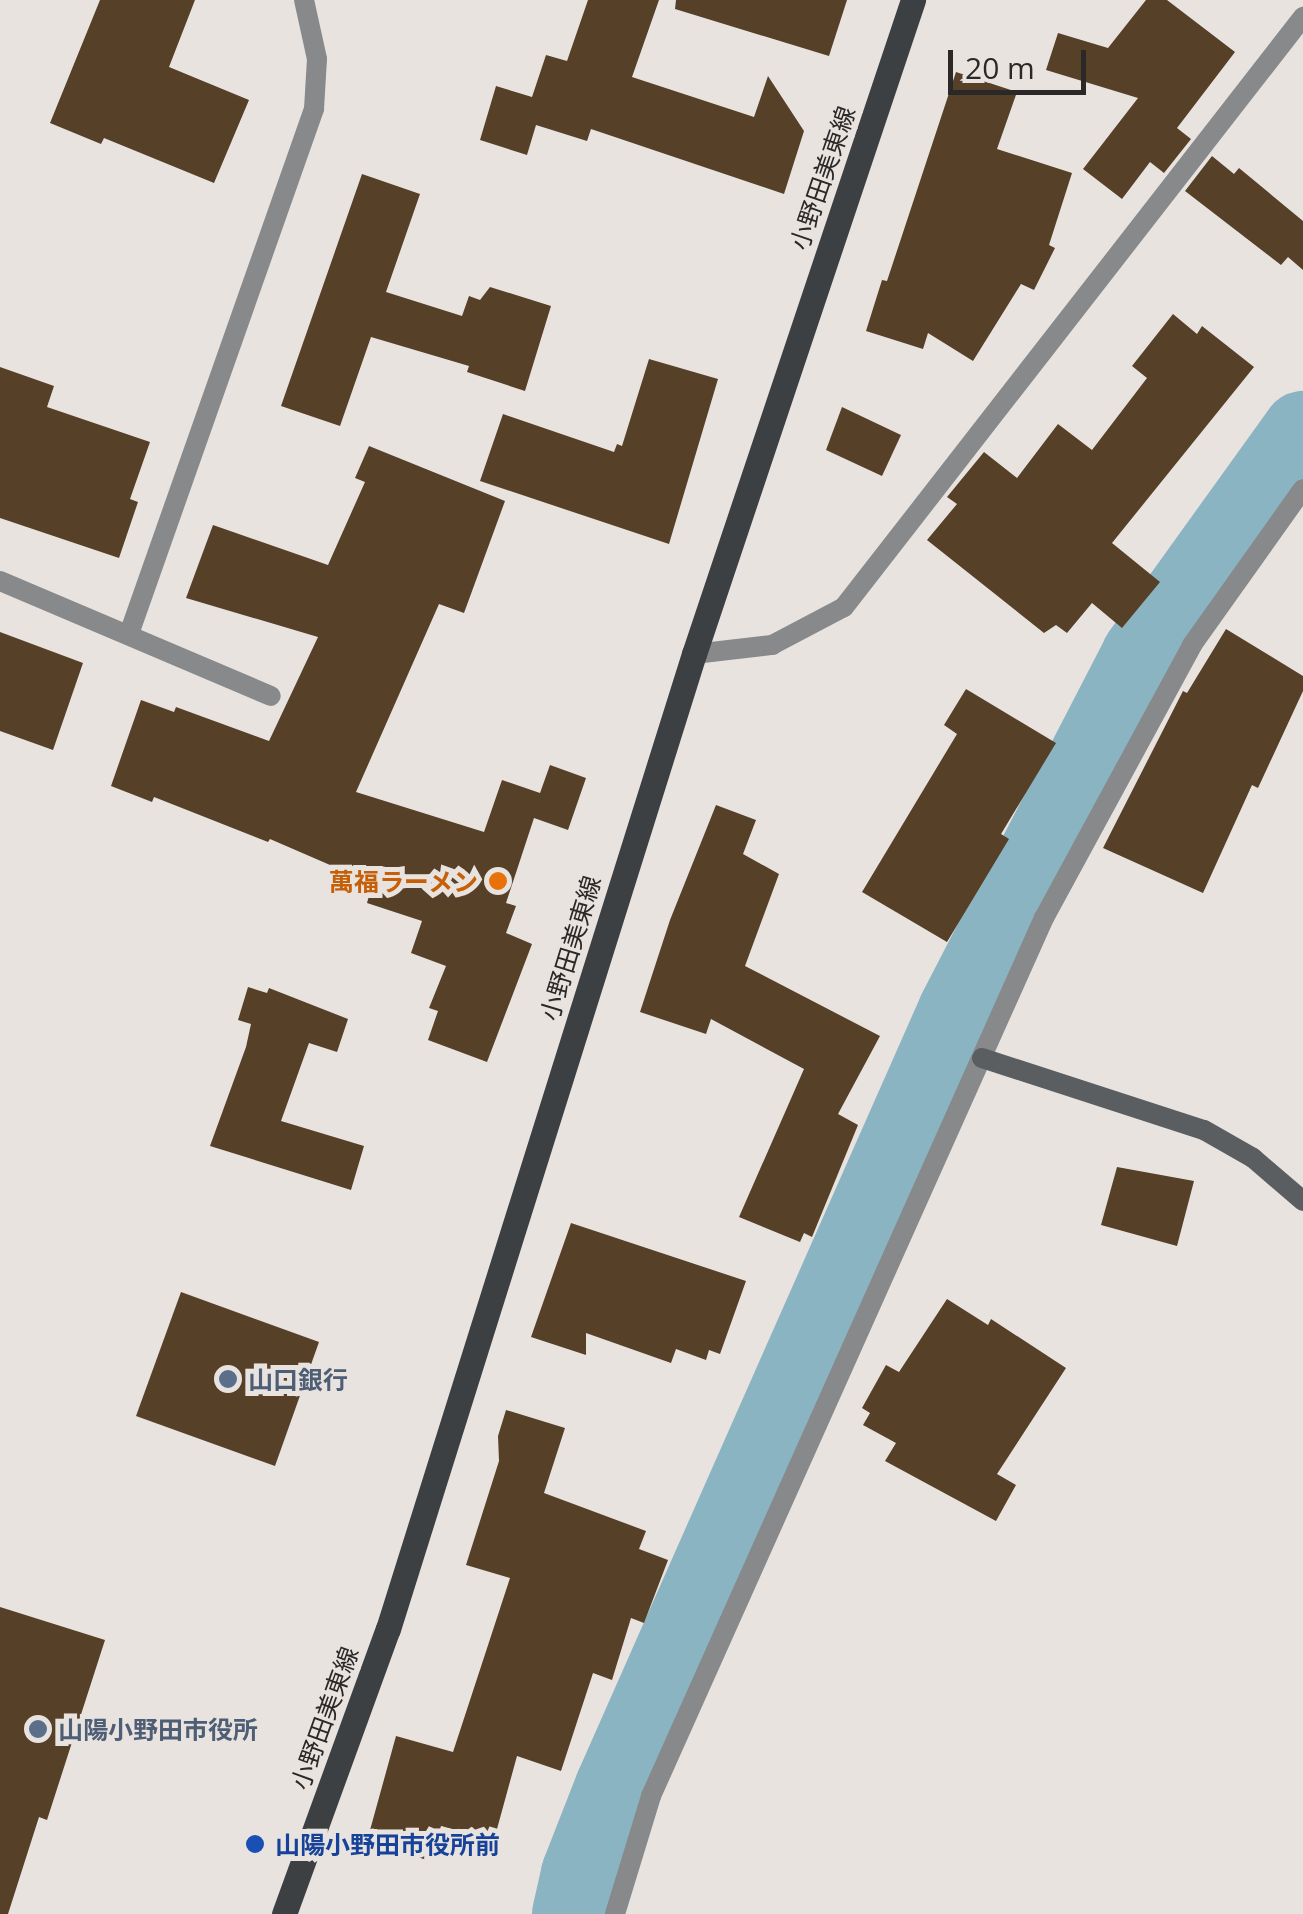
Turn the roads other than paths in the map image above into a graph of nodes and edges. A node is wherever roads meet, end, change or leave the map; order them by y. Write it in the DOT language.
graph roads {
  1 [pos="304,0"];
  2 [pos="913,0"];
  3 [pos="1303,18"];
  4 [pos="1303,489"];
  5 [pos="0,580"];
  6 [pos="129,634"];
  7 [pos="694,654"];
  8 [pos="271,696"];
  9 [pos="982,1058"];
  10 [pos="1303,1201"];
  11 [pos="284,1914"];
  12 [pos="614,1914"];
  1 -- 6 [label="street"];
  2 -- 7 [label="main road, 小野田美東線"];
  3 -- 7 [label="street"];
  4 -- 9 [label="street"];
  5 -- 6 [label="street"];
  6 -- 8 [label="street"];
  7 -- 11 [label="main road, 小野田美東線"];
  9 -- 10 [label="street"];
  9 -- 12 [label="street"];
}
